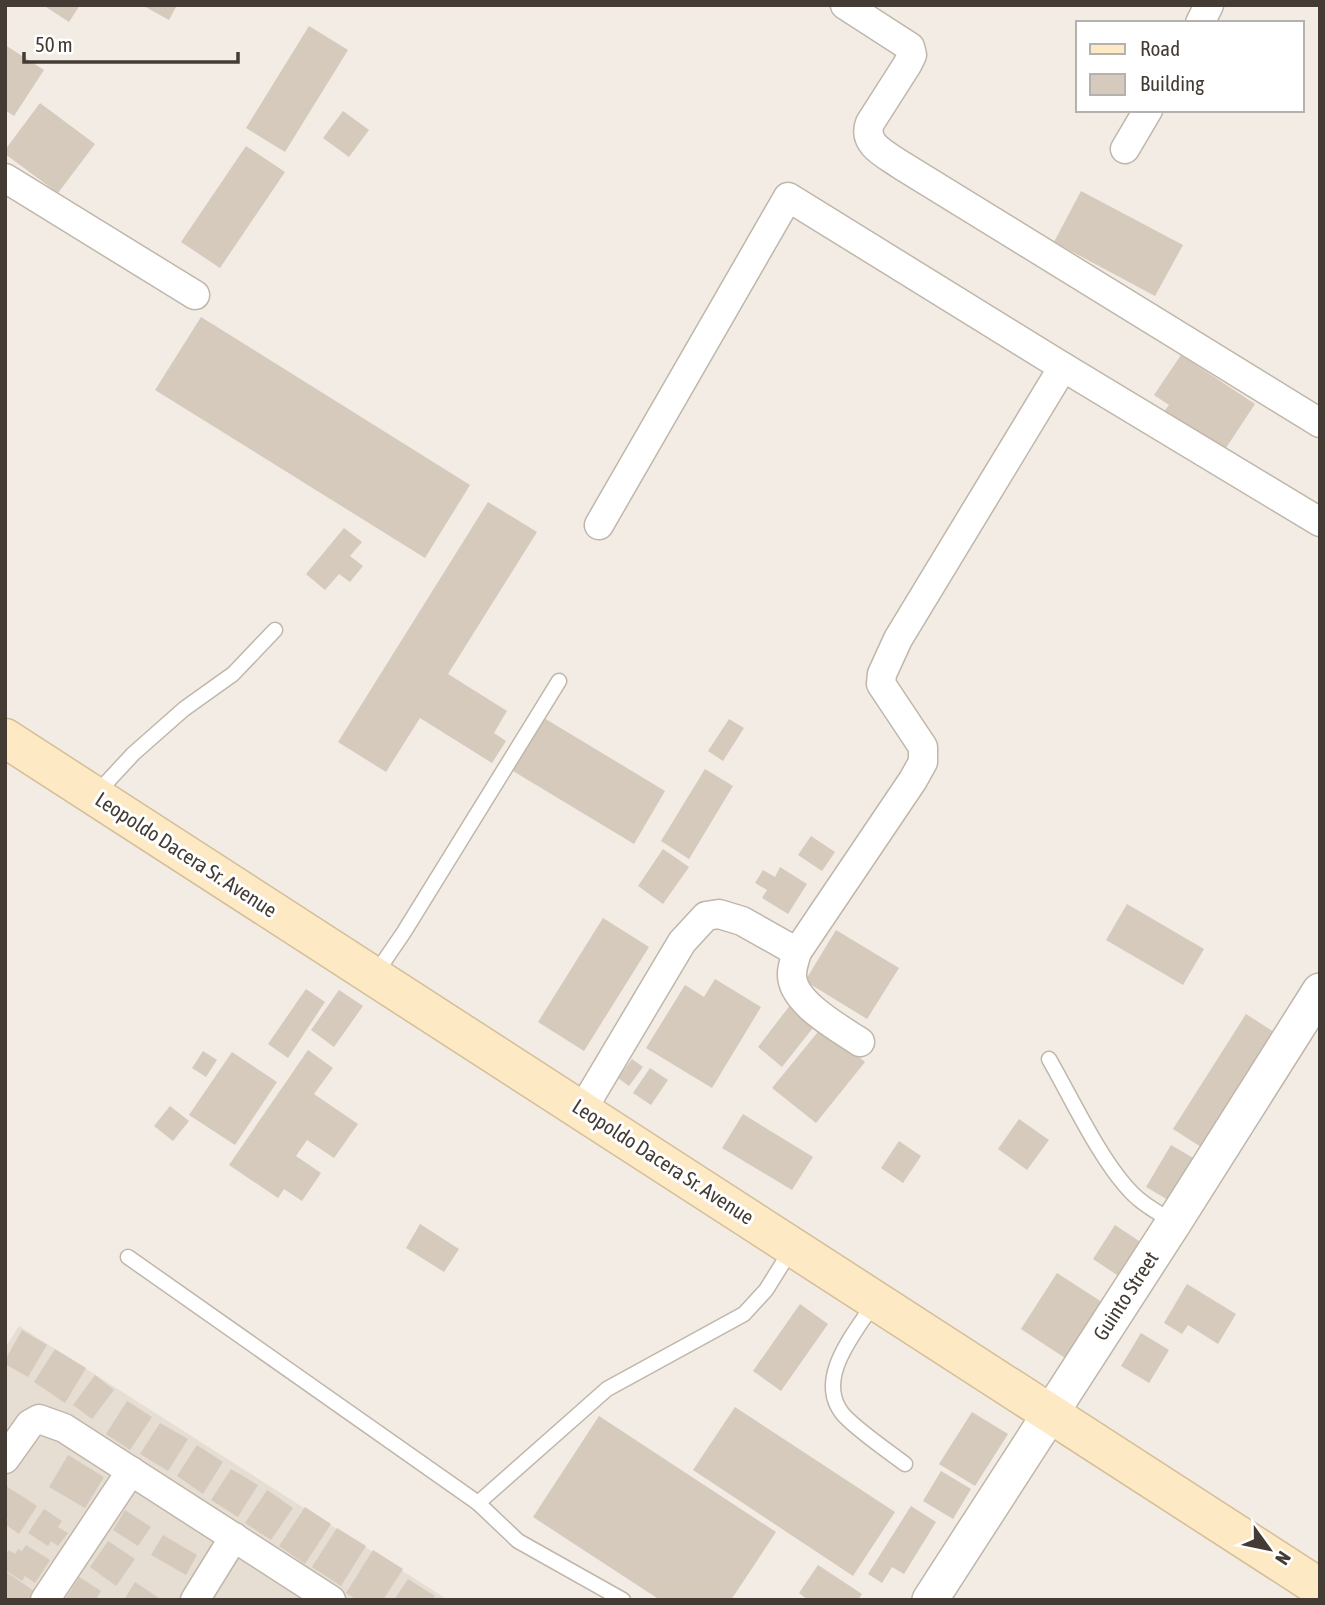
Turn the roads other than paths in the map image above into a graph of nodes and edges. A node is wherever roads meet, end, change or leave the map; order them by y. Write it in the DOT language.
graph roads {
  1 [pos="845,5"];
  2 [pos="1209,5"];
  3 [pos="1201,21"];
  4 [pos="1147,112"];
  5 [pos="1125,149"];
  6 [pos="5,178"];
  7 [pos="194,295"];
  8 [pos="1063,368"];
  9 [pos="1320,423"];
  10 [pos="1320,522"];
  11 [pos="599,525"];
  12 [pos="275,630"];
  13 [pos="558,681"];
  14 [pos="5,738"];
  15 [pos="94,796"];
  16 [pos="797,952"];
  17 [pos="374,976"];
  18 [pos="1320,991"];
  19 [pos="859,1042"];
  20 [pos="1049,1059"];
  21 [pos="582,1110"];
  22 [pos="1174,1222"];
  23 [pos="793,1246"];
  24 [pos="128,1257"];
  25 [pos="876,1300"];
  26 [pos="1051,1412"];
  27 [pos="5,1460"];
  28 [pos="905,1465"];
  29 [pos="131,1471"];
  30 [pos="478,1503"];
  31 [pos="234,1537"];
  32 [pos="1320,1588"];
  33 [pos="45,1600"];
  34 [pos="195,1600"];
  35 [pos="331,1600"];
  36 [pos="623,1600"];
  37 [pos="930,1600"];
  1 -- 9 [label="street"];
  2 -- 3 [label="street"];
  4 -- 5 [label="street"];
  6 -- 7 [label="street"];
  8 -- 10 [label="street"];
  8 -- 11 [label="street"];
  8 -- 16 [label="street"];
  12 -- 15 [label="lane"];
  13 -- 17 [label="lane"];
  14 -- 15 [label="main road, Leopoldo Dacera Sr. Avenue"];
  15 -- 17 [label="main road, Leopoldo Dacera Sr. Avenue"];
  16 -- 19 [label="street"];
  16 -- 21 [label="street"];
  17 -- 21 [label="main road, Leopoldo Dacera Sr. Avenue"];
  18 -- 22 [label="street, Guinto Street"];
  20 -- 22 [label="lane"];
  21 -- 23 [label="main road, Leopoldo Dacera Sr. Avenue"];
  22 -- 26 [label="street, Guinto Street"];
  23 -- 25 [label="main road, Leopoldo Dacera Sr. Avenue"];
  23 -- 30 [label="lane"];
  24 -- 30 [label="lane"];
  25 -- 26 [label="main road, Leopoldo Dacera Sr. Avenue"];
  25 -- 28 [label="lane"];
  26 -- 32 [label="main road, Leopoldo Dacera Sr. Avenue"];
  26 -- 37 [label="street, Guinto Street"];
  27 -- 29 [label="street"];
  29 -- 31 [label="street"];
  29 -- 33 [label="street"];
  30 -- 36 [label="lane"];
  31 -- 34 [label="street"];
  31 -- 35 [label="street"];
}
